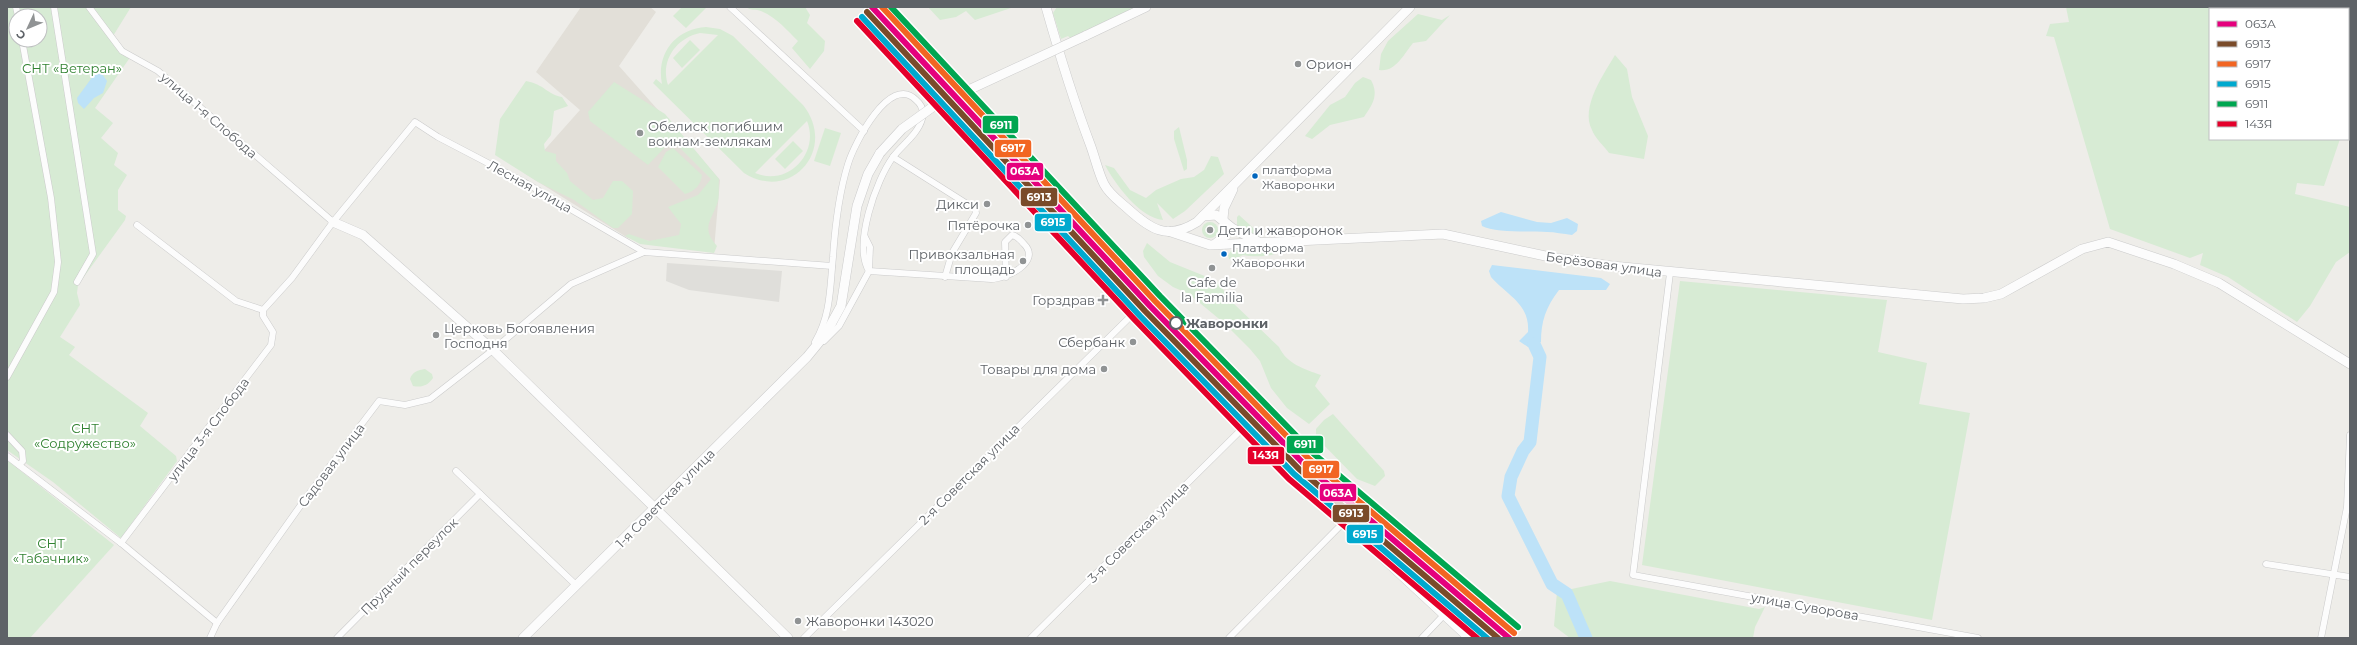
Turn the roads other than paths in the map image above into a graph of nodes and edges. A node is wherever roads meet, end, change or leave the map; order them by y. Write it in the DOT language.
graph roads {
  1 [pos="54,7"];
  2 [pos="89,7"];
  3 [pos="730,7"];
  4 [pos="1047,7"];
  5 [pos="1146,7"];
  6 [pos="1410,7"];
  7 [pos="23,48"];
  8 [pos="864,131"];
  9 [pos="894,157"];
  10 [pos="1240,178"];
  11 [pos="1199,220"];
  12 [pos="1224,221"];
  13 [pos="333,222"];
  14 [pos="138,225"];
  15 [pos="1168,231"];
  16 [pos="1201,241"];
  17 [pos="1261,242"];
  18 [pos="1215,244"];
  19 [pos="644,252"];
  20 [pos="832,266"];
  21 [pos="869,271"];
  22 [pos="1670,273"];
  23 [pos="945,277"];
  24 [pos="1006,277"];
  25 [pos="77,282"];
  26 [pos="263,310"];
  27 [pos="493,350"];
  28 [pos="807,357"];
  29 [pos="2350,364"];
  30 [pos="7,377"];
  31 [pos="1245,426"];
  32 [pos="7,435"];
  33 [pos="2350,435"];
  34 [pos="7,456"];
  35 [pos="19,465"];
  36 [pos="456,471"];
  37 [pos="480,494"];
  38 [pos="655,508"];
  39 [pos="1343,523"];
  40 [pos="121,543"];
  41 [pos="2266,564"];
  42 [pos="1633,575"];
  43 [pos="2335,575"];
  44 [pos="2350,577"];
  45 [pos="576,585"];
  46 [pos="1442,616"];
  47 [pos="217,623"];
  48 [pos="213,637"];
  49 [pos="337,638"];
  50 [pos="523,638"];
  51 [pos="788,638"];
  52 [pos="804,638"];
  53 [pos="1031,638"];
  54 [pos="1229,638"];
  55 [pos="1422,638"];
  56 [pos="1467,638"];
  57 [pos="1978,638"];
  58 [pos="2321,638"];
  1 -- 25 [label="street"];
  2 -- 13 [label="street, улица 1-я Слобода"];
  3 -- 8 [label="street"];
  4 -- 15 [label="street"];
  5 -- 28 [label="street, 1-я Советская улица, bridge"];
  6 -- 10 [label="street"];
  7 -- 30 [label="street"];
  8 -- 9 [label="street"];
  8 -- 20 [label="street"];
  9 -- 21 [label="street"];
  9 -- 23 [label="street"];
  10 -- 11 [label="street"];
  10 -- 12 [label="street"];
  11 -- 12 [label="street"];
  11 -- 15 [label="street"];
  11 -- 16 [label="street"];
  12 -- 17 [label="street"];
  12 -- 18 [label="street"];
  13 -- 19 [label="street, Лесная улица"];
  13 -- 26 [label="street"];
  13 -- 27 [label="street"];
  14 -- 26 [label="street"];
  15 -- 16 [label="street"];
  16 -- 18 [label="street"];
  17 -- 18 [label="street, Берёзовая улица"];
  17 -- 22 [label="street, Берёзовая улица"];
  19 -- 20 [label="street, Лесная улица"];
  19 -- 27 [label="street, Лесная улица"];
  20 -- 28 [label="street"];
  21 -- 23 [label="street"];
  21 -- 28 [label="street"];
  22 -- 29 [label="street"];
  22 -- 42 [label="street, Берёзовая улица"];
  23 -- 24 [label="street"];
  24 -- 24 [label="street"];
  26 -- 40 [label="street, улица 3-я Слобода"];
  27 -- 38 [label="street"];
  27 -- 47 [label="street, Садовая улица"];
  28 -- 38 [label="street, 1-я Советская улица"];
  31 -- 39 [label="street"];
  31 -- 52 [label="street, 2-я Советская улица"];
  31 -- 53 [label="street, 3-я Советская улица"];
  32 -- 35 [label="street"];
  33 -- 43 [label="street"];
  34 -- 35 [label="street"];
  35 -- 40 [label="street"];
  36 -- 37 [label="street"];
  37 -- 45 [label="street"];
  37 -- 49 [label="street, Прудный переулок"];
  38 -- 45 [label="street, 1-я Советская улица"];
  38 -- 51 [label="street"];
  39 -- 46 [label="street"];
  39 -- 54 [label="street"];
  40 -- 47 [label="street"];
  41 -- 43 [label="street"];
  42 -- 57 [label="street, улица Суворова"];
  43 -- 44 [label="street"];
  43 -- 58 [label="street"];
  45 -- 50 [label="street, 1-я Советская улица"];
  46 -- 55 [label="street"];
  46 -- 56 [label="street"];
  47 -- 48 [label="street, Садовая улица"];
}
